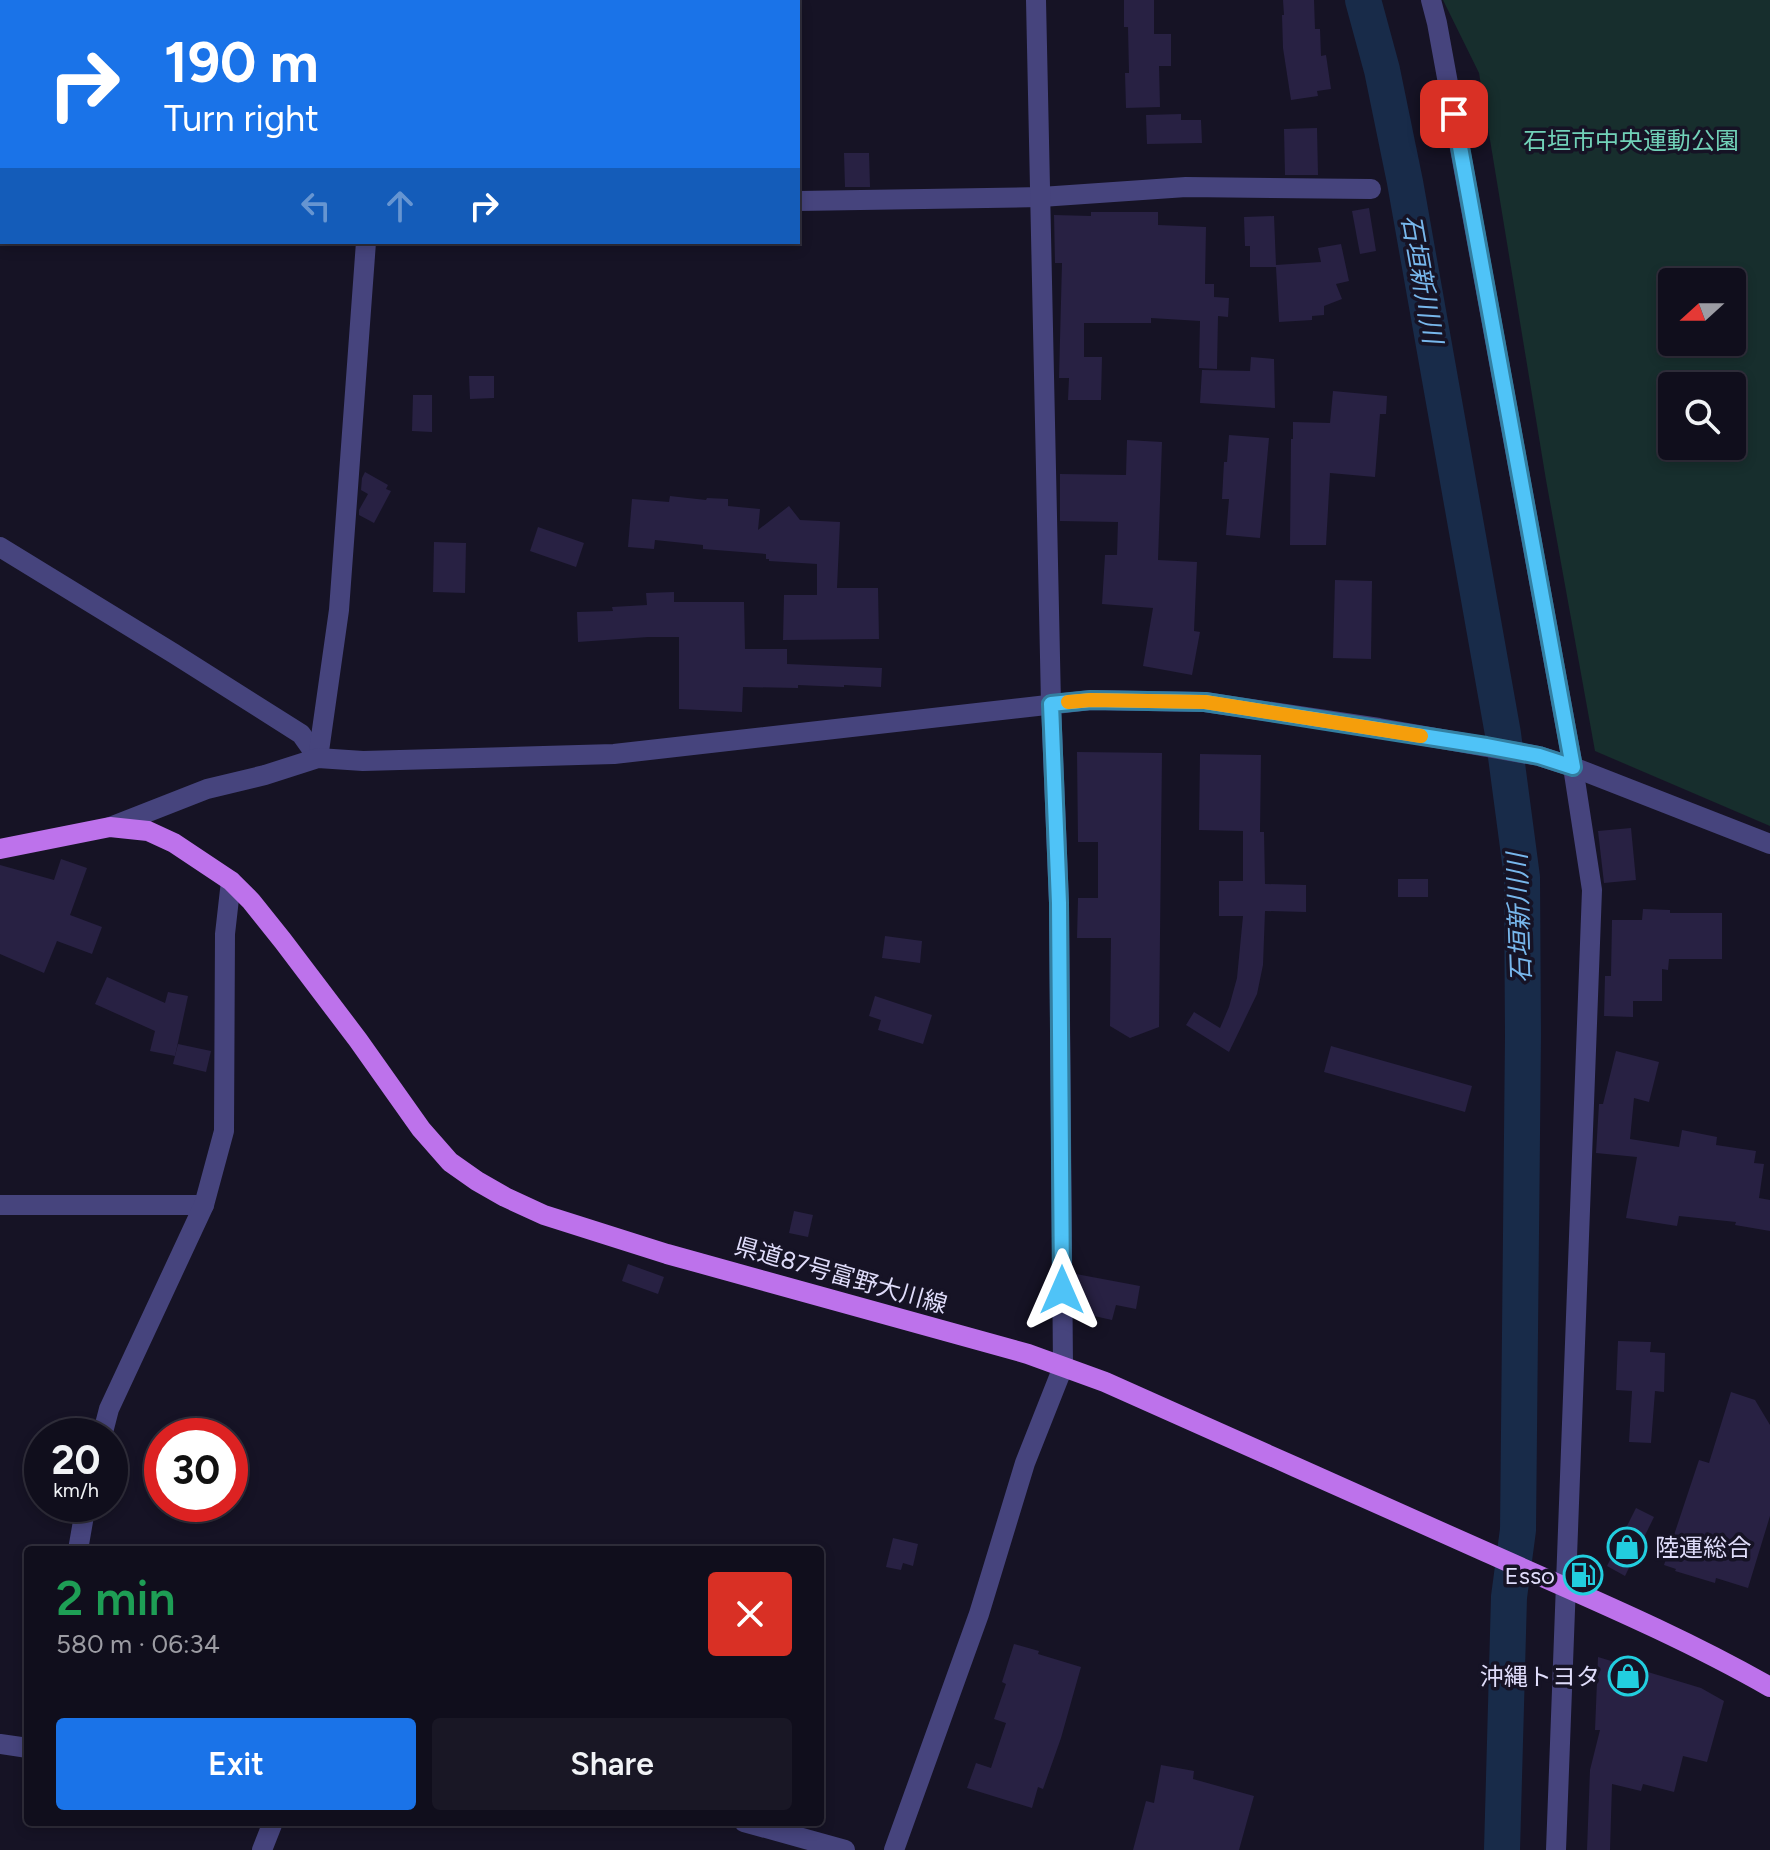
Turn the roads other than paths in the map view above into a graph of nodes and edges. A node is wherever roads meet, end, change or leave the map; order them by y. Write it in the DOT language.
graph roads {
  1 [pos="1036,0"];
  2 [pos="1431,0"];
  3 [pos="1371,189"];
  4 [pos="1041,197"];
  5 [pos="800,201"];
  6 [pos="366,244"];
  7 [pos="0,547"];
  8 [pos="1051,704"];
  9 [pos="318,758"];
  10 [pos="1573,767"];
  11 [pos="110,827"];
  12 [pos="1770,844"];
  13 [pos="0,849"];
  14 [pos="231,881"];
  15 [pos="0,1205"];
  16 [pos="204,1205"];
  17 [pos="1063,1367"];
  18 [pos="107,1418"];
  19 [pos="83,1522"];
  20 [pos="79,1546"];
  21 [pos="1567,1587"];
  22 [pos="1770,1687"];
  23 [pos="0,1744"];
  24 [pos="24,1747"];
  25 [pos="271,1826"];
  26 [pos="758,1826"];
  27 [pos="262,1850"];
  28 [pos="845,1850"];
  29 [pos="894,1850"];
  30 [pos="1556,1850"];
  1 -- 4 [label="street"];
  2 -- 10 [label="street"];
  3 -- 4 [label="street"];
  4 -- 5 [label="street"];
  4 -- 8 [label="street"];
  6 -- 9 [label="street"];
  7 -- 9 [label="street"];
  8 -- 9 [label="street"];
  8 -- 10 [label="street"];
  8 -- 17 [label="street"];
  9 -- 11 [label="street"];
  10 -- 12 [label="street"];
  10 -- 21 [label="street"];
  11 -- 13 [label="main road, 県道87号富野大川線"];
  11 -- 14 [label="main road, 県道87号富野大川線"];
  14 -- 16 [label="street"];
  14 -- 17 [label="main road, 県道87号富野大川線"];
  15 -- 16 [label="street"];
  16 -- 18 [label="street"];
  17 -- 21 [label="main road, 県道87号富野大川線"];
  17 -- 29 [label="street"];
  19 -- 20 [label="street"];
  21 -- 22 [label="main road, 県道87号富野大川線"];
  21 -- 30 [label="street"];
  23 -- 24 [label="street"];
  25 -- 27 [label="street"];
  26 -- 28 [label="street"];
}
